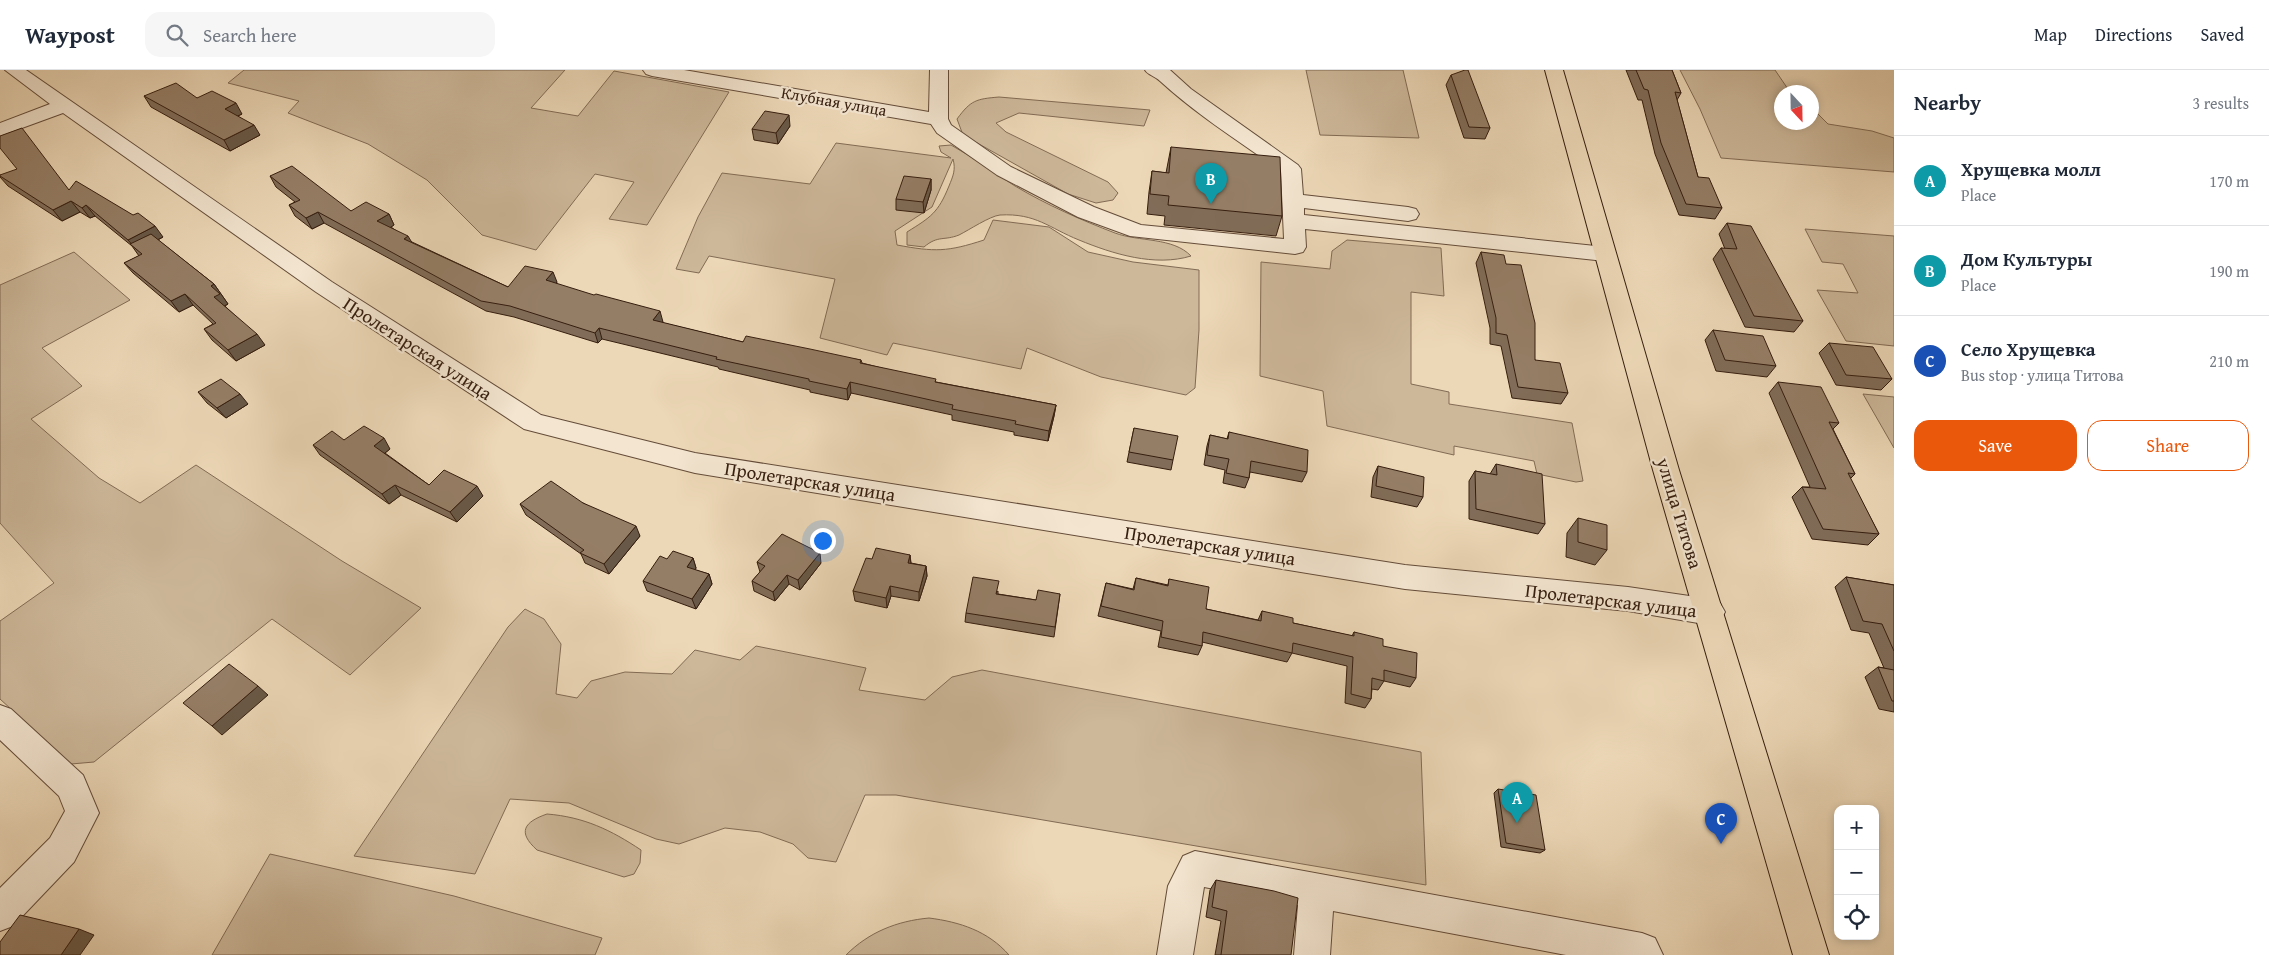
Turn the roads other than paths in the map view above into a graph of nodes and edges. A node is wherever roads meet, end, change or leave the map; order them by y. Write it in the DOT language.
graph roads {
  1 [pos="14,70"];
  2 [pos="652,70"];
  3 [pos="939,70"];
  4 [pos="1154,70"];
  5 [pos="1554,70"];
  6 [pos="64,106"];
  7 [pos="938,119"];
  8 [pos="0,130"];
  9 [pos="1293,210"];
  10 [pos="1603,245"];
  11 [pos="1710,612"];
  12 [pos="0,719"];
  13 [pos="1317,891"];
  14 [pos="0,914"];
  15 [pos="1175,955"];
  16 [pos="1312,955"];
  17 [pos="1645,955"];
  18 [pos="1811,955"];
  1 -- 6 [label="street, Пролетарская улица"];
  2 -- 7 [label="street, Клубная улица"];
  3 -- 7 [label="street"];
  4 -- 9 [label="street"];
  5 -- 10 [label="main road, улица Титова"];
  6 -- 8 [label="street"];
  6 -- 11 [label="street, Пролетарская улица"];
  7 -- 9 [label="street"];
  9 -- 10 [label="street"];
  10 -- 11 [label="main road, улица Титова"];
  11 -- 18 [label="main road, улица Титова"];
  12 -- 14 [label="street"];
  13 -- 15 [label="street"];
  13 -- 16 [label="street"];
  13 -- 17 [label="street"];
}
